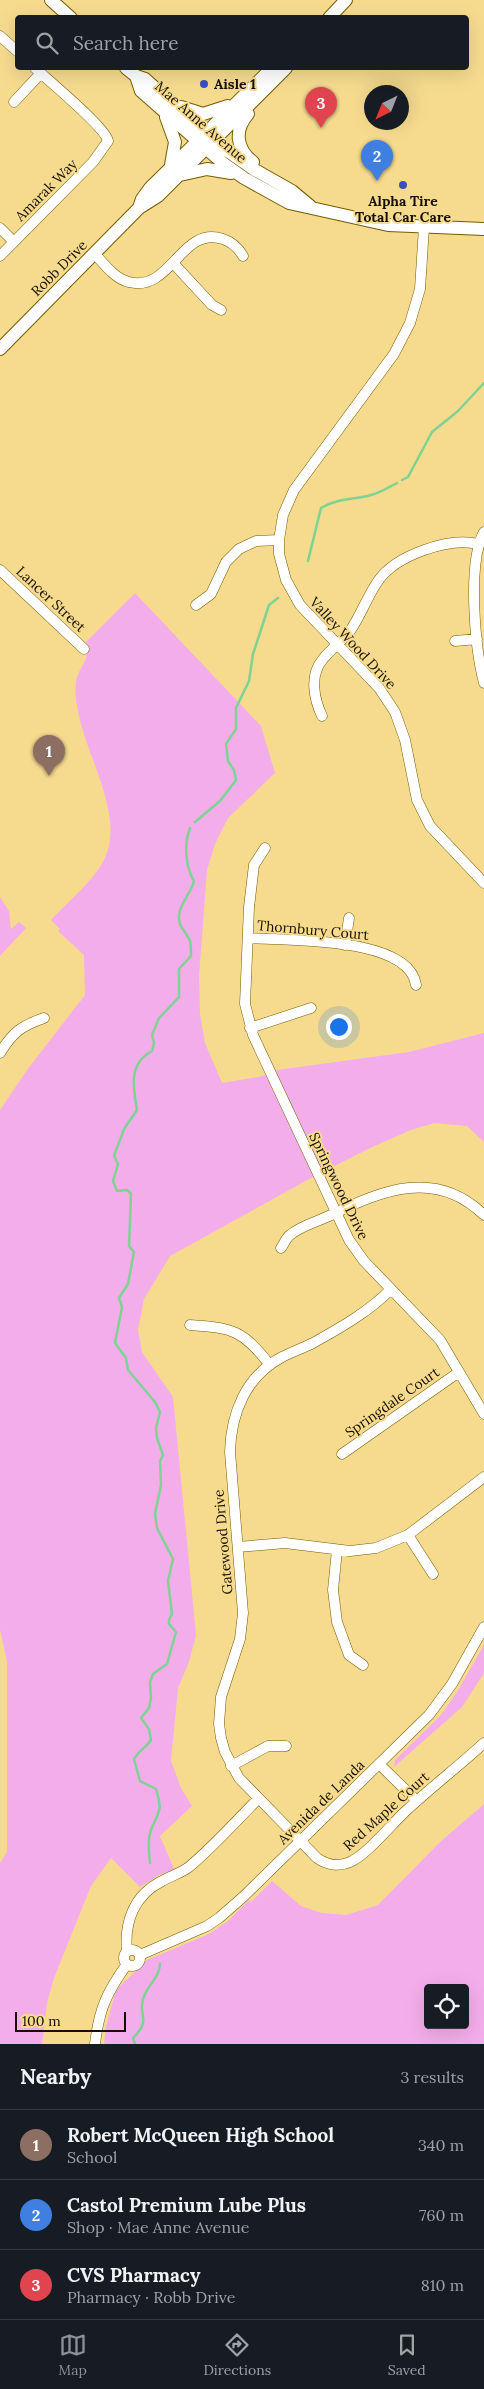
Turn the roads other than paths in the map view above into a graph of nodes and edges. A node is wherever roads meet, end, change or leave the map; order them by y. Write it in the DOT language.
graph roads {
  1 [pos="51,0"];
  2 [pos="346,0"];
  3 [pos="67,15"];
  4 [pos="332,15"];
  5 [pos="0,36"];
  6 [pos="15,49"];
  7 [pos="38,70"];
  8 [pos="270,70"];
  9 [pos="284,70"];
  10 [pos="131,72"];
  11 [pos="261,95"];
  12 [pos="14,102"];
  13 [pos="235,102"];
  14 [pos="168,107"];
  15 [pos="205,141"];
  16 [pos="175,171"];
  17 [pos="241,176"];
  18 [pos="286,187"];
  19 [pos="310,206"];
  20 [pos="424,227"];
  21 [pos="0,228"];
  22 [pos="484,229"];
  23 [pos="14,242"];
  24 [pos="94,253"];
  25 [pos="0,256"];
  26 [pos="243,256"];
  27 [pos="173,263"];
  28 [pos="221,310"];
  29 [pos="0,348"];
  30 [pos="484,532"];
  31 [pos="279,540"];
  32 [pos="478,544"];
  33 [pos="0,570"];
  34 [pos="196,605"];
  35 [pos="477,639"];
  36 [pos="455,641"];
  37 [pos="337,645"];
  38 [pos="84,649"];
  39 [pos="484,683"];
  40 [pos="322,716"];
  41 [pos="266,848"];
  42 [pos="484,883"];
  43 [pos="349,918"];
  44 [pos="248,938"];
  45 [pos="345,945"];
  46 [pos="416,985"];
  47 [pos="245,995"];
  48 [pos="311,1008"];
  49 [pos="44,1018"];
  50 [pos="250,1028"];
  51 [pos="0,1053"];
  52 [pos="336,1213"];
  53 [pos="484,1215"];
  54 [pos="281,1248"];
  55 [pos="391,1289"];
  56 [pos="190,1325"];
  57 [pos="270,1365"];
  58 [pos="458,1372"];
  59 [pos="484,1414"];
  60 [pos="342,1454"];
  61 [pos="484,1476"];
  62 [pos="408,1535"];
  63 [pos="238,1547"];
  64 [pos="337,1550"];
  65 [pos="433,1574"];
  66 [pos="484,1627"];
  67 [pos="363,1665"];
  68 [pos="484,1742"];
  69 [pos="286,1746"];
  70 [pos="379,1764"];
  71 [pos="232,1766"];
  72 [pos="258,1799"];
  73 [pos="417,1800"];
  74 [pos="300,1841"];
  75 [pos="126,1952"];
  76 [pos="140,1955"];
  77 [pos="127,1964"];
  78 [pos="95,2044"];
  1 -- 3 [label="main road"];
  2 -- 4 [label="main road"];
  5 -- 6 [label="street"];
  7 -- 12 [label="street"];
  7 -- 23 [label="street, Amarak Way"];
  8 -- 13 [label="main road, Robb Drive"];
  9 -- 11 [label="main road, Robb Drive"];
  10 -- 14 [label="main road, Mae Anne Avenue"];
  11 -- 15 [label="main road, Robb Drive"];
  11 -- 18 [label="main road"];
  13 -- 14 [label="main road"];
  13 -- 15 [label="main road, Robb Drive"];
  14 -- 15 [label="main road, Mae Anne Avenue"];
  14 -- 16 [label="main road"];
  15 -- 16 [label="main road, Robb Drive"];
  15 -- 17 [label="main road, Mae Anne Avenue"];
  15 -- 18 [label="main road, Mae Anne Avenue"];
  16 -- 17 [label="main road"];
  16 -- 24 [label="main road, Robb Drive"];
  17 -- 19 [label="main road, Mae Anne Avenue"];
  18 -- 19 [label="main road, Mae Anne Avenue"];
  19 -- 20 [label="main road, Mae Anne Avenue"];
  20 -- 22 [label="main road, Mae Anne Avenue"];
  20 -- 31 [label="street, Valley Wood Drive"];
  21 -- 23 [label="street"];
  23 -- 25 [label="street, Amarak Way"];
  24 -- 27 [label="street"];
  24 -- 29 [label="main road, Robb Drive"];
  26 -- 27 [label="street"];
  27 -- 28 [label="street"];
  30 -- 32 [label="street"];
  31 -- 34 [label="street"];
  31 -- 37 [label="street, Valley Wood Drive"];
  32 -- 35 [label="street"];
  32 -- 37 [label="street"];
  33 -- 38 [label="street, Lancer Street"];
  35 -- 36 [label="street"];
  35 -- 39 [label="street"];
  37 -- 40 [label="street"];
  37 -- 42 [label="street, Valley Wood Drive"];
  41 -- 44 [label="street"];
  43 -- 45 [label="street"];
  44 -- 45 [label="street, Thornbury Court"];
  44 -- 47 [label="street, Thornbury Court"];
  45 -- 46 [label="street, Thornbury Court"];
  47 -- 50 [label="street, Springwood Drive"];
  48 -- 50 [label="street"];
  49 -- 51 [label="street"];
  50 -- 52 [label="street, Springwood Drive"];
  52 -- 53 [label="street"];
  52 -- 54 [label="street"];
  52 -- 55 [label="street, Springwood Drive"];
  55 -- 57 [label="street, Gatewood Drive"];
  55 -- 58 [label="street, Springwood Drive"];
  56 -- 57 [label="street"];
  57 -- 63 [label="street, Gatewood Drive"];
  58 -- 59 [label="street, Springwood Drive"];
  58 -- 60 [label="street, Springdale Court"];
  61 -- 62 [label="street"];
  62 -- 64 [label="street"];
  62 -- 65 [label="street"];
  63 -- 64 [label="street"];
  63 -- 71 [label="street, Gatewood Drive"];
  64 -- 67 [label="street"];
  66 -- 70 [label="street, Avenida de Landa"];
  68 -- 73 [label="street, Red Maple Court"];
  69 -- 71 [label="street"];
  70 -- 73 [label="street"];
  70 -- 74 [label="street, Avenida de Landa"];
  71 -- 72 [label="street, Gatewood Drive"];
  72 -- 74 [label="street, Gatewood Drive"];
  72 -- 75 [label="street"];
  73 -- 74 [label="street, Red Maple Court"];
  74 -- 76 [label="street, Avenida de Landa"];
  75 -- 76 [label="street"];
  75 -- 77 [label="street"];
  76 -- 77 [label="street, Avenida de Landa"];
  77 -- 78 [label="street, Avenida de Landa"];
}
